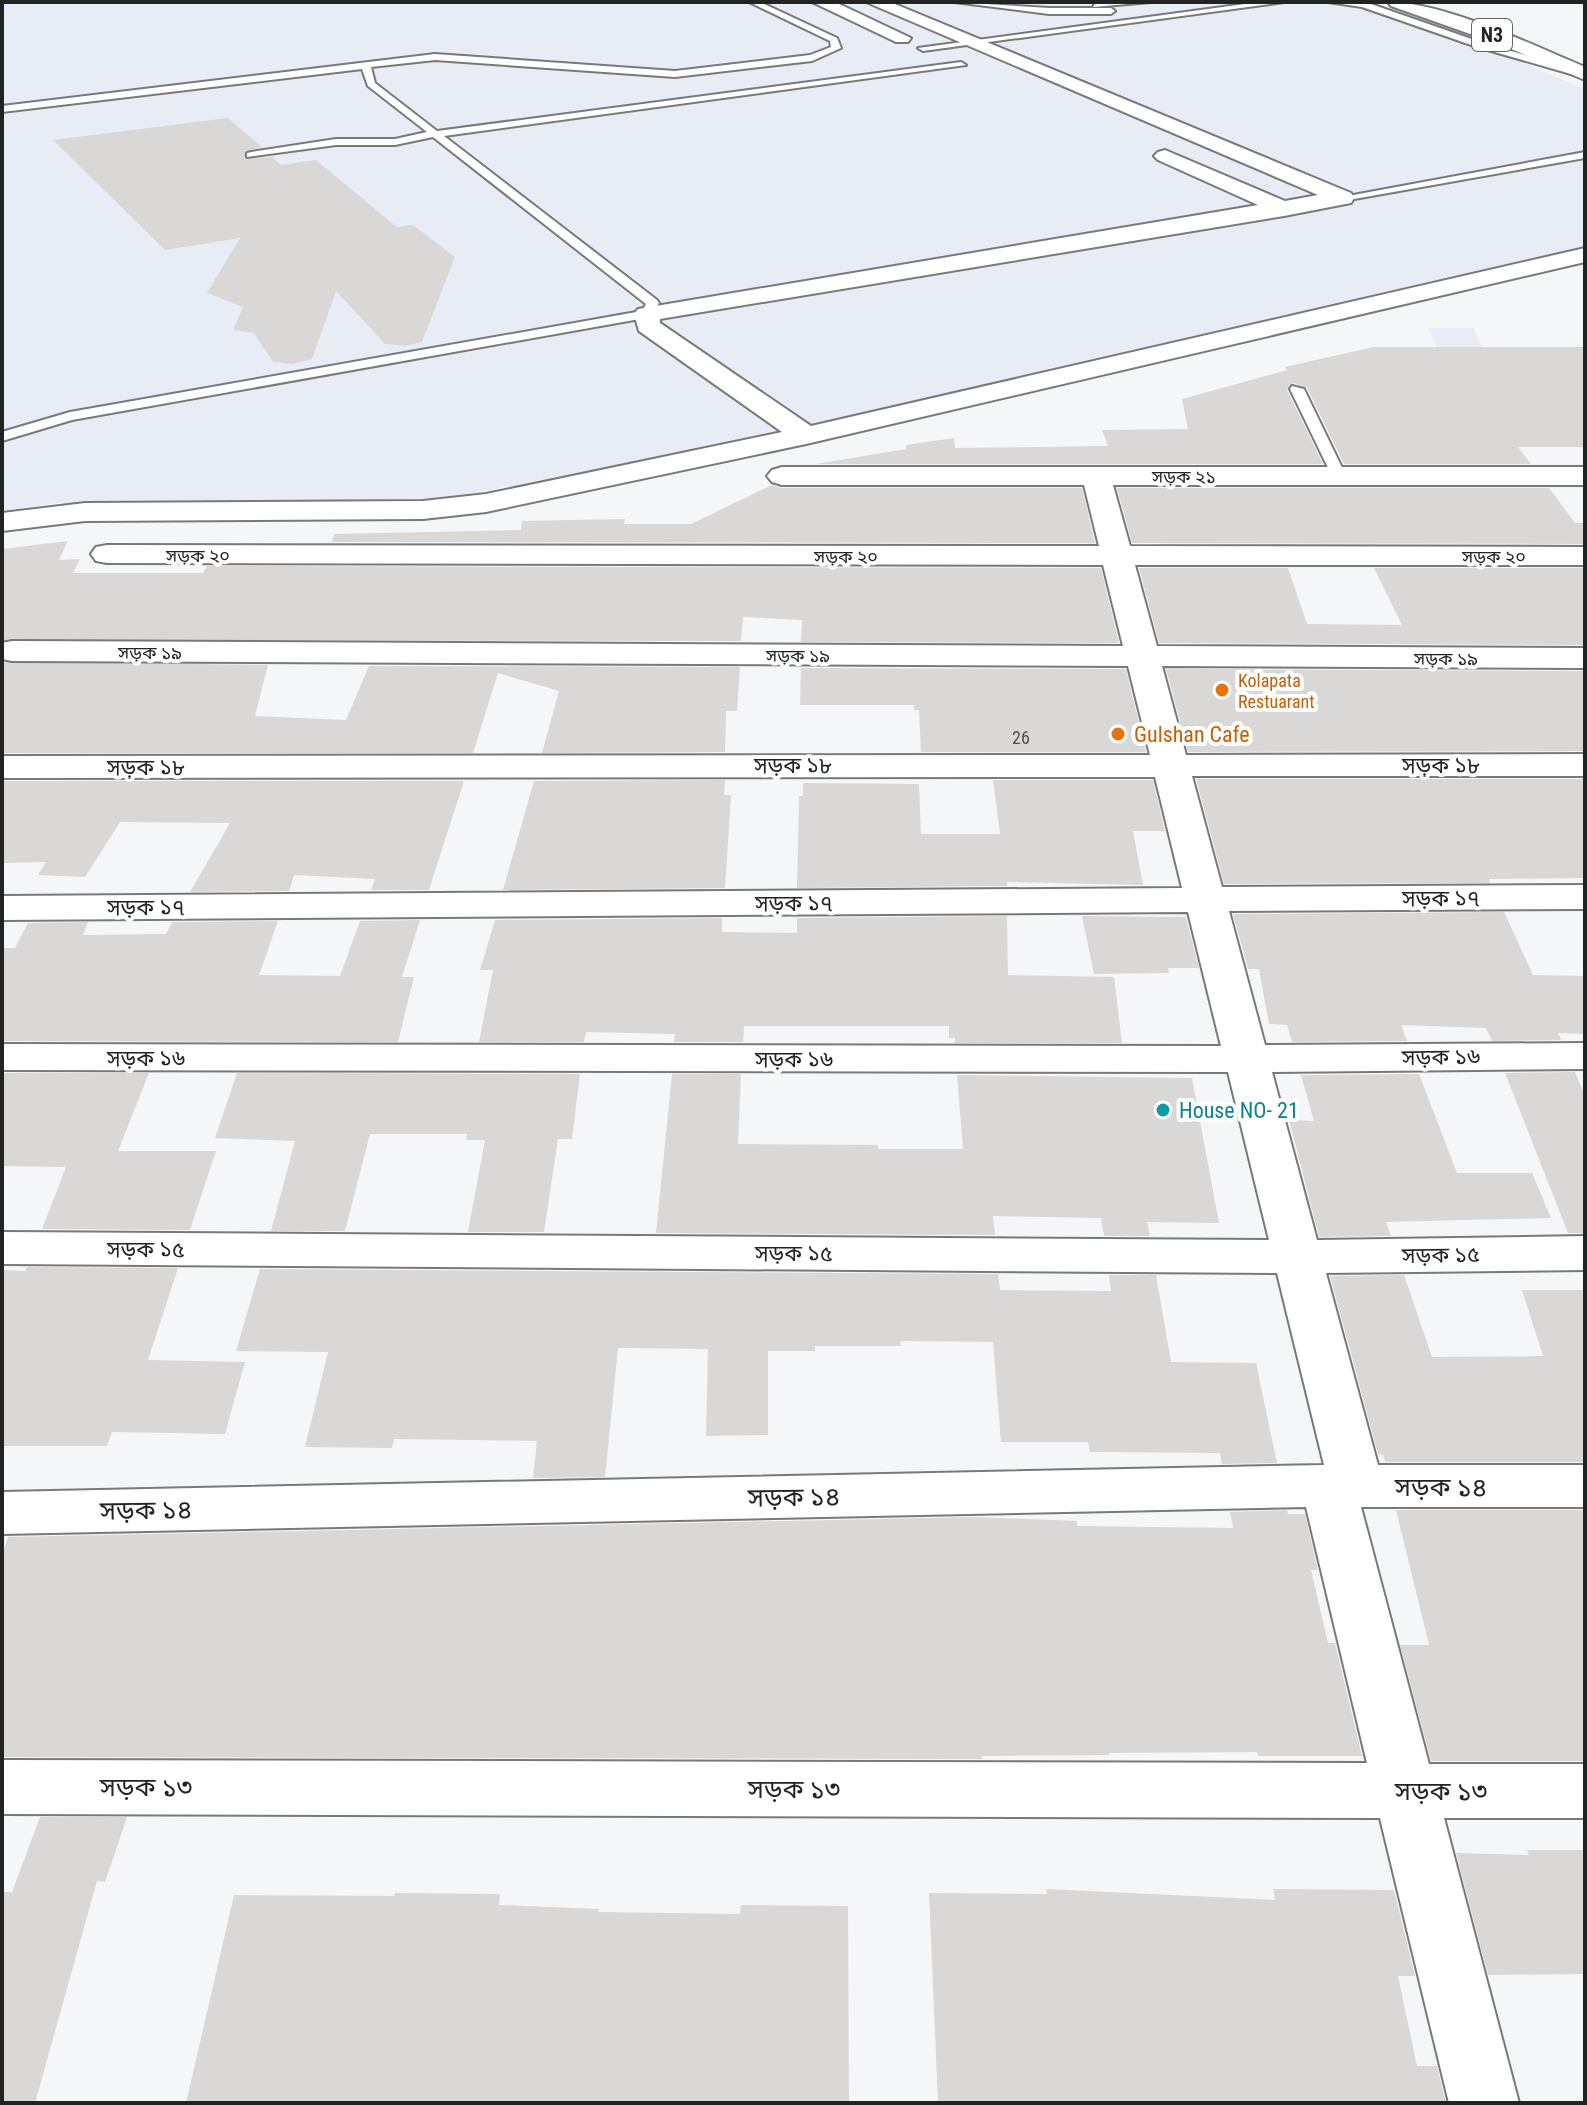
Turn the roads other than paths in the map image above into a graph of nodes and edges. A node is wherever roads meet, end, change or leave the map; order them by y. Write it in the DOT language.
graph roads {
  1 [pos="753,2"];
  2 [pos="821,2"];
  3 [pos="875,2"];
  4 [pos="958,2"];
  5 [pos="1008,2"];
  6 [pos="1147,2"];
  7 [pos="1212,2"];
  8 [pos="1280,2"];
  9 [pos="1332,2"];
  10 [pos="1397,2"];
  11 [pos="1454,2"];
  12 [pos="1360,3"];
  13 [pos="968,42"];
  14 [pos="923,48"];
  15 [pos="1585,55"];
  16 [pos="366,65"];
  17 [pos="968,68"];
  18 [pos="1585,74"];
  19 [pos="2,109"];
  20 [pos="434,134"];
  21 [pos="1143,146"];
  22 [pos="251,155"];
  23 [pos="1585,155"];
  24 [pos="1343,198"];
  25 [pos="1284,209"];
  26 [pos="1585,255"];
  27 [pos="647,314"];
  28 [pos="1297,389"];
  29 [pos="6,431"];
  30 [pos="806,436"];
  31 [pos="782,476"];
  32 [pos="1096,476"];
  33 [pos="1339,476"];
  34 [pos="1585,476"];
  35 [pos="2,522"];
  36 [pos="107,554"];
  37 [pos="1117,556"];
  38 [pos="1585,556"];
  39 [pos="12,651"];
  40 [pos="1143,656"];
  41 [pos="1585,658"];
  42 [pos="1171,765"];
  43 [pos="1585,765"];
  44 [pos="2,767"];
  45 [pos="1585,897"];
  46 [pos="1206,900"];
  47 [pos="2,908"];
  48 [pos="1585,1056"];
  49 [pos="2,1057"];
  50 [pos="1246,1059"];
  51 [pos="2,1248"];
  52 [pos="1585,1253"];
  53 [pos="1298,1257"];
  54 [pos="1585,1486"];
  55 [pos="1342,1487"];
  56 [pos="2,1513"];
  57 [pos="2,1787"];
  58 [pos="1405,1791"];
  59 [pos="1585,1791"];
  60 [pos="1484,2103"];
  1 -- 16 [label="lane"];
  2 -- 14 [label="main road"];
  3 -- 13 [label="main road"];
  4 -- 7 [label="lane"];
  5 -- 6 [label="lane"];
  8 -- 13 [label="lane"];
  9 -- 12 [label="lane"];
  10 -- 18 [label="main road, N3"];
  11 -- 15 [label="main road, N3"];
  12 -- 18 [label="lane"];
  13 -- 14 [label="lane"];
  13 -- 24 [label="main road"];
  14 -- 17 [label="main road"];
  16 -- 19 [label="lane"];
  16 -- 20 [label="lane"];
  17 -- 20 [label="lane"];
  20 -- 22 [label="lane"];
  20 -- 27 [label="lane"];
  21 -- 25 [label="main road"];
  23 -- 24 [label="lane"];
  24 -- 25 [label="main road"];
  25 -- 27 [label="main road"];
  26 -- 30 [label="main road"];
  27 -- 29 [label="lane"];
  27 -- 30 [label="main road"];
  28 -- 33 [label="lane"];
  30 -- 35 [label="main road"];
  31 -- 32 [label="main road, সড়ক ২১"];
  32 -- 33 [label="main road, সড়ক ২১"];
  32 -- 37 [label="main road"];
  33 -- 34 [label="main road, সড়ক ২১"];
  36 -- 37 [label="main road, সড়ক ২০"];
  37 -- 38 [label="main road, সড়ক ২০"];
  37 -- 40 [label="main road"];
  39 -- 40 [label="main road, সড়ক ১৯"];
  40 -- 41 [label="main road, সড়ক ১৯"];
  40 -- 42 [label="main road"];
  42 -- 43 [label="main road, সড়ক ১৮"];
  42 -- 44 [label="main road, সড়ক ১৮"];
  42 -- 46 [label="main road"];
  45 -- 46 [label="main road, সড়ক ১৭"];
  46 -- 47 [label="main road, সড়ক ১৭"];
  46 -- 50 [label="main road"];
  48 -- 50 [label="main road, সড়ক ১৬"];
  49 -- 50 [label="main road, সড়ক ১৬"];
  50 -- 53 [label="main road"];
  51 -- 53 [label="main road, সড়ক ১৫"];
  52 -- 53 [label="main road, সড়ক ১৫"];
  53 -- 55 [label="main road"];
  54 -- 55 [label="main road, সড়ক ১৪"];
  55 -- 56 [label="main road, সড়ক ১৪"];
  55 -- 58 [label="main road"];
  57 -- 58 [label="main road, সড়ক ১৩"];
  58 -- 59 [label="main road, সড়ক ১৩"];
  58 -- 60 [label="main road"];
}
